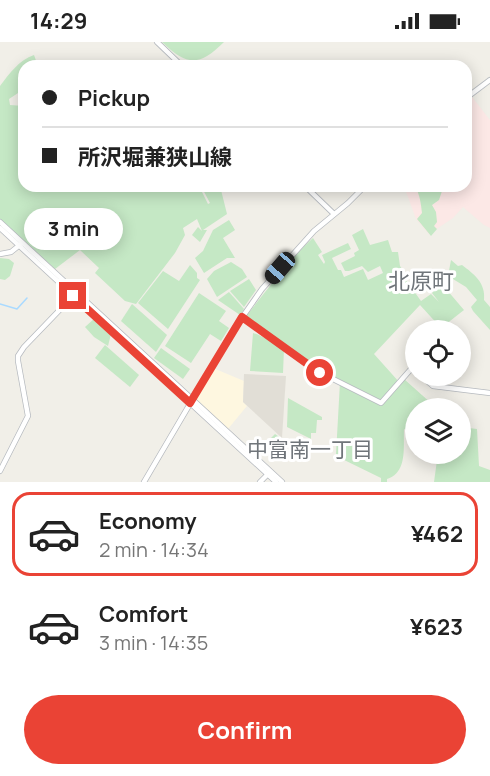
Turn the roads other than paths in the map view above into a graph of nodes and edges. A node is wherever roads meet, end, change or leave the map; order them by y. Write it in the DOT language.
graph roads {
  1 [pos="157,42"];
  2 [pos="176,60"];
  3 [pos="490,80"];
  4 [pos="472,94"];
  5 [pos="311,192"];
  6 [pos="358,192"];
  7 [pos="334,214"];
  8 [pos="0,222"];
  9 [pos="0,228"];
  10 [pos="21,244"];
  11 [pos="0,254"];
  12 [pos="75,294"];
  13 [pos="242,317"];
  14 [pos="405,376"];
  15 [pos="433,386"];
  16 [pos="490,393"];
  17 [pos="191,401"];
  18 [pos="0,471"];
  19 [pos="269,473"];
  20 [pos="144,482"];
  21 [pos="261,482"];
  22 [pos="276,482"];
  23 [pos="282,482"];
  1 -- 2 [label="street"];
  3 -- 4 [label="street"];
  5 -- 7 [label="street"];
  6 -- 7 [label="street"];
  7 -- 13 [label="street"];
  8 -- 10 [label="street"];
  9 -- 10 [label="street"];
  10 -- 11 [label="street"];
  10 -- 12 [label="street"];
  12 -- 17 [label="street"];
  12 -- 18 [label="street"];
  13 -- 14 [label="street"];
  13 -- 17 [label="street"];
  15 -- 16 [label="street"];
  17 -- 19 [label="street"];
  17 -- 20 [label="street"];
  19 -- 21 [label="street"];
  19 -- 22 [label="street"];
  19 -- 23 [label="street"];
}
